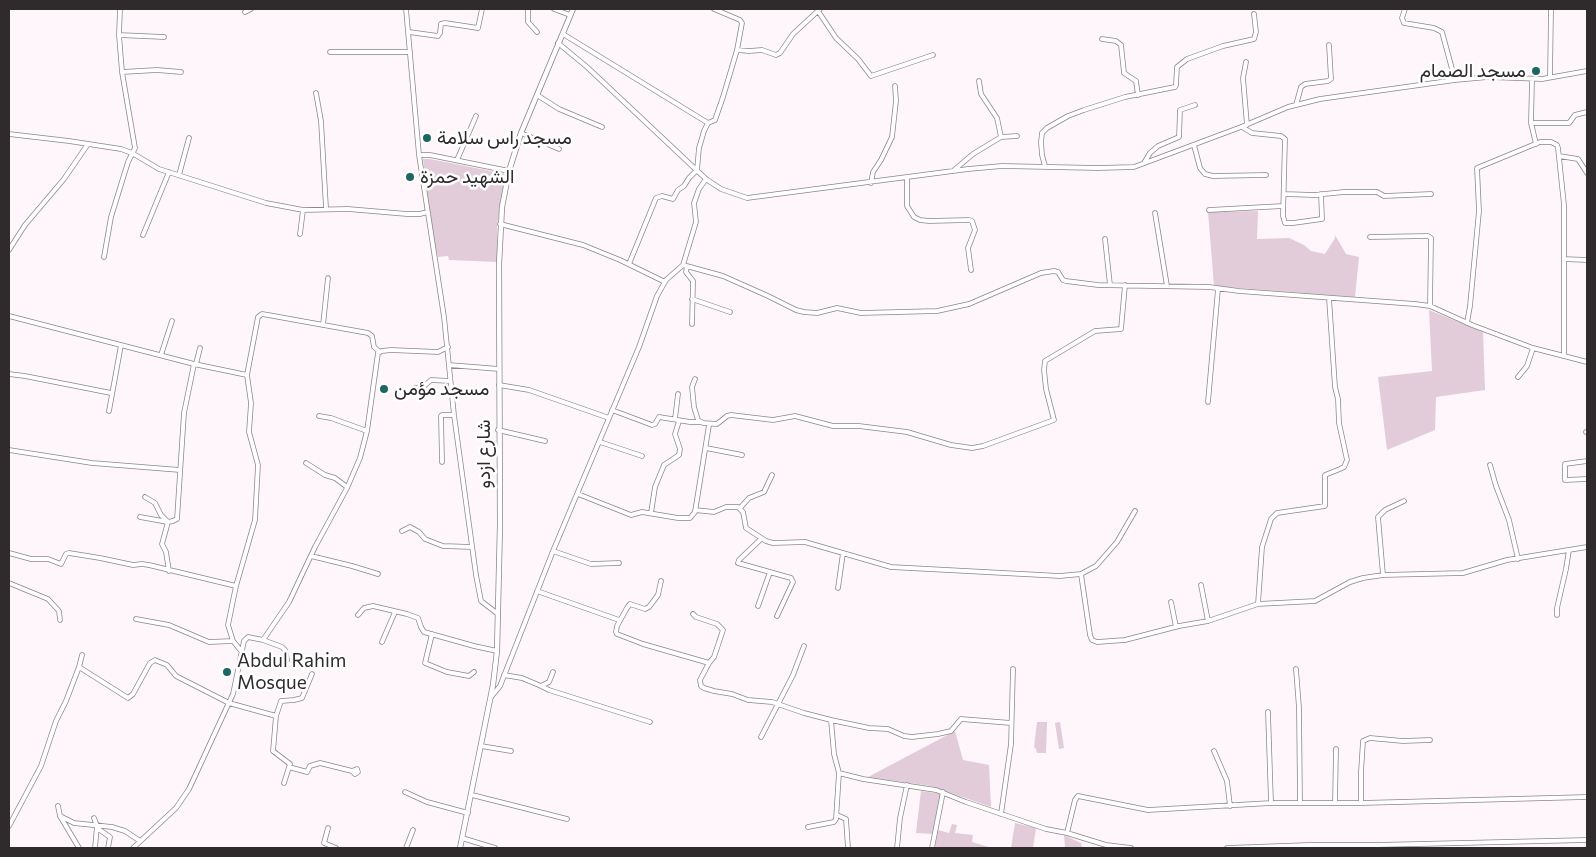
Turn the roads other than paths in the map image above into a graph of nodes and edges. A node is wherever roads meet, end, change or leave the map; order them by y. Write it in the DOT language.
graph roads {
  1 [pos="120,9"];
  2 [pos="251,9"];
  3 [pos="406,9"];
  4 [pos="482,9"];
  5 [pos="528,9"];
  6 [pos="554,9"];
  7 [pos="573,9"];
  8 [pos="714,9"];
  9 [pos="1405,9"];
  10 [pos="1551,9"];
  11 [pos="819,10"];
  12 [pos="244,12"];
  13 [pos="1254,14"];
  14 [pos="570,15"];
  15 [pos="408,32"];
  16 [pos="537,32"];
  17 [pos="563,34"];
  18 [pos="119,35"];
  19 [pos="164,37"];
  20 [pos="1102,39"];
  21 [pos="558,43"];
  22 [pos="1329,45"];
  23 [pos="737,50"];
  24 [pos="330,52"];
  25 [pos="410,52"];
  26 [pos="932,55"];
  27 [pos="1246,62"];
  28 [pos="1587,71"];
  29 [pos="122,72"];
  30 [pos="181,72"];
  31 [pos="1550,77"];
  32 [pos="1532,79"];
  33 [pos="1455,80"];
  34 [pos="979,81"];
  35 [pos="894,86"];
  36 [pos="316,93"];
  37 [pos="536,95"];
  38 [pos="1138,95"];
  39 [pos="1296,105"];
  40 [pos="1195,106"];
  41 [pos="1587,112"];
  42 [pos="476,116"];
  43 [pos="708,123"];
  44 [pos="1531,123"];
  45 [pos="1247,124"];
  46 [pos="602,127"];
  47 [pos="1241,127"];
  48 [pos="521,133"];
  49 [pos="9,134"];
  50 [pos="1017,136"];
  51 [pos="189,138"];
  52 [pos="1001,138"];
  53 [pos="88,144"];
  54 [pos="1536,144"];
  55 [pos="1194,145"];
  56 [pos="559,149"];
  57 [pos="132,153"];
  58 [pos="419,155"];
  59 [pos="1559,156"];
  60 [pos="457,160"];
  61 [pos="1144,163"];
  62 [pos="1045,166"];
  63 [pos="697,170"];
  64 [pos="509,171"];
  65 [pos="953,171"];
  66 [pos="169,172"];
  67 [pos="1587,173"];
  68 [pos="179,175"];
  69 [pos="1266,175"];
  70 [pos="907,178"];
  71 [pos="706,179"];
  72 [pos="870,182"];
  73 [pos="1284,194"];
  74 [pos="1321,194"];
  75 [pos="1431,194"];
  76 [pos="1283,206"];
  77 [pos="326,208"];
  78 [pos="303,210"];
  79 [pos="1209,210"];
  80 [pos="427,212"];
  81 [pos="1155,213"];
  82 [pos="500,224"];
  83 [pos="300,234"];
  84 [pos="143,236"];
  85 [pos="1370,237"];
  86 [pos="1105,239"];
  87 [pos="9,250"];
  88 [pos="104,257"];
  89 [pos="1564,259"];
  90 [pos="1587,260"];
  91 [pos="629,264"];
  92 [pos="685,266"];
  93 [pos="971,270"];
  94 [pos="328,278"];
  95 [pos="665,282"];
  96 [pos="1110,285"];
  97 [pos="1125,285"];
  98 [pos="1167,286"];
  99 [pos="1218,289"];
  100 [pos="1329,298"];
  101 [pos="692,300"];
  102 [pos="1430,306"];
  103 [pos="730,312"];
  104 [pos="9,316"];
  105 [pos="172,320"];
  106 [pos="1467,323"];
  107 [pos="692,324"];
  108 [pos="323,325"];
  109 [pos="121,345"];
  110 [pos="448,347"];
  111 [pos="200,348"];
  112 [pos="1533,348"];
  113 [pos="380,352"];
  114 [pos="161,355"];
  115 [pos="1564,356"];
  116 [pos="1587,362"];
  117 [pos="195,364"];
  118 [pos="449,365"];
  119 [pos="499,369"];
  120 [pos="9,374"];
  121 [pos="247,375"];
  122 [pos="1518,377"];
  123 [pos="694,379"];
  124 [pos="450,381"];
  125 [pos="499,385"];
  126 [pos="415,388"];
  127 [pos="111,393"];
  128 [pos="678,394"];
  129 [pos="1208,402"];
  130 [pos="612,410"];
  131 [pos="109,411"];
  132 [pos="454,415"];
  133 [pos="319,416"];
  134 [pos="609,418"];
  135 [pos="677,420"];
  136 [pos="700,422"];
  137 [pos="709,424"];
  138 [pos="498,430"];
  139 [pos="367,431"];
  140 [pos="544,442"];
  141 [pos="600,442"];
  142 [pos="706,448"];
  143 [pos="9,450"];
  144 [pos="742,455"];
  145 [pos="642,456"];
  146 [pos="1587,461"];
  147 [pos="442,462"];
  148 [pos="306,463"];
  149 [pos="1490,465"];
  150 [pos="180,470"];
  151 [pos="772,475"];
  152 [pos="1587,479"];
  153 [pos="347,487"];
  154 [pos="578,494"];
  155 [pos="145,497"];
  156 [pos="1404,501"];
  157 [pos="740,508"];
  158 [pos="696,510"];
  159 [pos="1135,511"];
  160 [pos="651,513"];
  161 [pos="140,517"];
  162 [pos="168,522"];
  163 [pos="402,531"];
  164 [pos="761,539"];
  165 [pos="472,547"];
  166 [pos="1587,548"];
  167 [pos="1569,550"];
  168 [pos="553,551"];
  169 [pos="9,553"];
  170 [pos="843,553"];
  171 [pos="311,556"];
  172 [pos="1518,559"];
  173 [pos="619,563"];
  174 [pos="169,571"];
  175 [pos="770,572"];
  176 [pos="378,574"];
  177 [pos="1081,574"];
  178 [pos="1383,575"];
  179 [pos="661,581"];
  180 [pos="9,583"];
  181 [pos="1201,585"];
  182 [pos="236,586"];
  183 [pos="838,588"];
  184 [pos="537,591"];
  185 [pos="1170,602"];
  186 [pos="1258,604"];
  187 [pos="758,606"];
  188 [pos="395,612"];
  189 [pos="498,614"];
  190 [pos="694,614"];
  191 [pos="358,615"];
  192 [pos="1556,615"];
  193 [pos="777,616"];
  194 [pos="136,619"];
  195 [pos="60,620"];
  196 [pos="619,620"];
  197 [pos="1208,621"];
  198 [pos="1176,627"];
  199 [pos="432,634"];
  200 [pos="263,640"];
  201 [pos="233,642"];
  202 [pos="382,642"];
  203 [pos="804,646"];
  204 [pos="496,651"];
  205 [pos="242,652"];
  206 [pos="82,655"];
  207 [pos="287,660"];
  208 [pos="709,663"];
  209 [pos="79,667"];
  210 [pos="1296,668"];
  211 [pos="1013,669"];
  212 [pos="474,672"];
  213 [pos="553,672"];
  214 [pos="312,674"];
  215 [pos="504,675"];
  216 [pos="541,686"];
  217 [pos="491,697"];
  218 [pos="229,703"];
  219 [pos="778,703"];
  220 [pos="1268,712"];
  221 [pos="276,716"];
  222 [pos="831,720"];
  223 [pos="650,722"];
  224 [pos="1011,723"];
  225 [pos="761,737"];
  226 [pos="1430,740"];
  227 [pos="481,746"];
  228 [pos="1336,749"];
  229 [pos="511,751"];
  230 [pos="1214,751"];
  231 [pos="289,766"];
  232 [pos="352,771"];
  233 [pos="839,773"];
  234 [pos="284,782"];
  235 [pos="907,785"];
  236 [pos="405,792"];
  237 [pos="943,792"];
  238 [pos="472,795"];
  239 [pos="1587,796"];
  240 [pos="1271,803"];
  241 [pos="1300,803"];
  242 [pos="1335,803"];
  243 [pos="1361,803"];
  244 [pos="58,806"];
  245 [pos="1230,806"];
  246 [pos="468,813"];
  247 [pos="1001,814"];
  248 [pos="837,815"];
  249 [pos="60,816"];
  250 [pos="94,818"];
  251 [pos="567,820"];
  252 [pos="9,826"];
  253 [pos="112,827"];
  254 [pos="808,827"];
  255 [pos="97,828"];
  256 [pos="328,828"];
  257 [pos="413,830"];
  258 [pos="1067,833"];
  259 [pos="110,837"];
  260 [pos="462,838"];
  261 [pos="1587,840"];
  262 [pos="140,841"];
  263 [pos="1558,842"];
  264 [pos="1106,847"];
  265 [pos="1272,847"];
  266 [pos="1309,847"];
  267 [pos="1348,847"];
  268 [pos="79,848"];
  269 [pos="94,848"];
  270 [pos="108,848"];
  271 [pos="134,848"];
  272 [pos="336,848"];
  273 [pos="406,848"];
  274 [pos="460,848"];
  275 [pos="495,848"];
  276 [pos="848,848"];
  277 [pos="897,848"];
  278 [pos="932,848"];
  279 [pos="1131,848"];
  280 [pos="1228,848"];
  281 [pos="1557,848"];
  1 -- 18 [label="street"];
  2 -- 12 [label="street"];
  3 -- 15 [label="street"];
  4 -- 15 [label="street"];
  5 -- 16 [label="street"];
  6 -- 14 [label="street"];
  7 -- 14 [label="street, شارع ازدو"];
  8 -- 23 [label="street"];
  9 -- 33 [label="street"];
  10 -- 31 [label="street"];
  11 -- 23 [label="street"];
  11 -- 26 [label="street"];
  13 -- 38 [label="street"];
  14 -- 17 [label="street, شارع ازدو"];
  15 -- 25 [label="street"];
  17 -- 21 [label="street, شارع ازدو"];
  17 -- 43 [label="street"];
  18 -- 19 [label="street"];
  18 -- 29 [label="street"];
  20 -- 38 [label="street"];
  21 -- 37 [label="street, شارع ازدو"];
  21 -- 63 [label="street"];
  22 -- 39 [label="street"];
  23 -- 43 [label="street"];
  24 -- 25 [label="street"];
  25 -- 58 [label="street"];
  27 -- 45 [label="street"];
  28 -- 31 [label="street"];
  29 -- 30 [label="street"];
  29 -- 57 [label="street"];
  31 -- 32 [label="street"];
  32 -- 33 [label="street"];
  32 -- 44 [label="street"];
  33 -- 39 [label="street"];
  34 -- 52 [label="street"];
  35 -- 72 [label="street"];
  36 -- 77 [label="street"];
  37 -- 46 [label="street"];
  37 -- 48 [label="street, شارع ازدو"];
  38 -- 62 [label="street"];
  39 -- 45 [label="street"];
  40 -- 61 [label="street"];
  41 -- 44 [label="street"];
  42 -- 60 [label="street"];
  43 -- 63 [label="street"];
  44 -- 54 [label="street"];
  45 -- 47 [label="street"];
  47 -- 55 [label="street"];
  47 -- 73 [label="street"];
  48 -- 56 [label="street"];
  48 -- 64 [label="street, شارع ازدو"];
  49 -- 53 [label="street"];
  50 -- 52 [label="street"];
  51 -- 68 [label="street"];
  52 -- 65 [label="street"];
  53 -- 57 [label="street"];
  53 -- 87 [label="street"];
  54 -- 59 [label="street"];
  54 -- 106 [label="street"];
  55 -- 61 [label="street"];
  55 -- 69 [label="street"];
  57 -- 66 [label="street"];
  57 -- 88 [label="street"];
  58 -- 60 [label="street"];
  58 -- 80 [label="street"];
  59 -- 67 [label="street"];
  59 -- 89 [label="street"];
  60 -- 64 [label="street"];
  61 -- 62 [label="street"];
  62 -- 65 [label="street"];
  63 -- 71 [label="street"];
  63 -- 91 [label="street"];
  64 -- 82 [label="street, شارع ازدو"];
  65 -- 70 [label="street"];
  66 -- 68 [label="street"];
  66 -- 84 [label="street"];
  68 -- 78 [label="street"];
  70 -- 72 [label="street"];
  70 -- 93 [label="street"];
  71 -- 72 [label="street"];
  71 -- 92 [label="street"];
  73 -- 74 [label="street"];
  73 -- 76 [label="street"];
  74 -- 75 [label="street"];
  74 -- 76 [label="street"];
  76 -- 79 [label="street"];
  77 -- 78 [label="street"];
  77 -- 80 [label="street"];
  78 -- 83 [label="street"];
  80 -- 110 [label="street"];
  81 -- 98 [label="street"];
  82 -- 91 [label="street"];
  82 -- 119 [label="street, شارع ازدو"];
  85 -- 102 [label="street"];
  86 -- 96 [label="street"];
  89 -- 90 [label="street"];
  89 -- 115 [label="street"];
  91 -- 95 [label="street"];
  92 -- 95 [label="street"];
  92 -- 96 [label="street"];
  92 -- 101 [label="street"];
  94 -- 108 [label="street"];
  95 -- 130 [label="street"];
  96 -- 97 [label="street"];
  97 -- 98 [label="street"];
  97 -- 137 [label="street"];
  98 -- 99 [label="street"];
  99 -- 100 [label="street"];
  99 -- 129 [label="street"];
  100 -- 102 [label="street"];
  100 -- 186 [label="street"];
  101 -- 103 [label="street"];
  101 -- 107 [label="street"];
  102 -- 106 [label="street"];
  104 -- 109 [label="street"];
  105 -- 114 [label="street"];
  106 -- 112 [label="street"];
  108 -- 113 [label="street"];
  108 -- 121 [label="street"];
  109 -- 114 [label="street"];
  109 -- 127 [label="street"];
  110 -- 113 [label="street"];
  110 -- 118 [label="street"];
  111 -- 117 [label="street"];
  112 -- 115 [label="street"];
  112 -- 122 [label="street"];
  113 -- 139 [label="street"];
  114 -- 117 [label="street"];
  115 -- 116 [label="street"];
  117 -- 121 [label="street"];
  117 -- 150 [label="street"];
  118 -- 119 [label="street"];
  118 -- 124 [label="street"];
  119 -- 125 [label="street, شارع ازدو"];
  120 -- 127 [label="street"];
  121 -- 182 [label="street"];
  123 -- 136 [label="street"];
  124 -- 126 [label="street"];
  124 -- 132 [label="street"];
  125 -- 134 [label="street"];
  125 -- 138 [label="street, شارع ازدو"];
  127 -- 131 [label="street"];
  128 -- 135 [label="street"];
  130 -- 134 [label="street"];
  130 -- 135 [label="street"];
  132 -- 147 [label="street"];
  132 -- 165 [label="street"];
  133 -- 139 [label="street"];
  134 -- 141 [label="street"];
  135 -- 136 [label="street"];
  135 -- 160 [label="street"];
  136 -- 137 [label="street"];
  137 -- 142 [label="street"];
  138 -- 140 [label="street"];
  138 -- 189 [label="street, شارع ازدو"];
  139 -- 153 [label="street"];
  141 -- 145 [label="street"];
  141 -- 154 [label="street"];
  142 -- 144 [label="street"];
  142 -- 158 [label="street"];
  143 -- 150 [label="street"];
  146 -- 152 [label="street"];
  148 -- 153 [label="street"];
  149 -- 172 [label="street"];
  150 -- 162 [label="street"];
  151 -- 157 [label="street"];
  153 -- 171 [label="street"];
  154 -- 160 [label="street"];
  154 -- 168 [label="street"];
  155 -- 162 [label="street"];
  156 -- 178 [label="street"];
  157 -- 158 [label="street"];
  157 -- 164 [label="street"];
  158 -- 160 [label="street"];
  159 -- 177 [label="street"];
  161 -- 162 [label="street"];
  162 -- 174 [label="street"];
  163 -- 165 [label="street"];
  164 -- 170 [label="street"];
  164 -- 175 [label="street"];
  165 -- 189 [label="street"];
  166 -- 167 [label="street"];
  167 -- 172 [label="street"];
  167 -- 192 [label="street"];
  168 -- 173 [label="street"];
  168 -- 184 [label="street"];
  169 -- 174 [label="street"];
  170 -- 177 [label="street"];
  170 -- 183 [label="street"];
  171 -- 176 [label="street"];
  171 -- 200 [label="street"];
  172 -- 178 [label="street"];
  174 -- 182 [label="street"];
  175 -- 187 [label="street"];
  175 -- 193 [label="street"];
  177 -- 198 [label="street"];
  178 -- 186 [label="street"];
  179 -- 196 [label="street"];
  180 -- 195 [label="street"];
  181 -- 197 [label="street"];
  182 -- 201 [label="street"];
  184 -- 196 [label="street"];
  184 -- 215 [label="street"];
  185 -- 198 [label="street"];
  186 -- 197 [label="street"];
  188 -- 191 [label="street"];
  188 -- 199 [label="street"];
  188 -- 202 [label="street"];
  189 -- 204 [label="street, شارع ازدو"];
  190 -- 208 [label="street"];
  194 -- 201 [label="street"];
  196 -- 208 [label="street"];
  197 -- 198 [label="street"];
  199 -- 204 [label="street"];
  199 -- 212 [label="street"];
  200 -- 205 [label="street"];
  200 -- 207 [label="street"];
  201 -- 205 [label="street"];
  203 -- 219 [label="street"];
  204 -- 217 [label="street, شارع ازدو"];
  205 -- 218 [label="street"];
  206 -- 209 [label="street"];
  208 -- 219 [label="street"];
  209 -- 218 [label="street"];
  209 -- 252 [label="street"];
  210 -- 241 [label="street"];
  211 -- 224 [label="street"];
  213 -- 216 [label="street"];
  214 -- 221 [label="street"];
  215 -- 216 [label="street"];
  215 -- 217 [label="street"];
  216 -- 223 [label="street"];
  217 -- 227 [label="street, شارع ازدو"];
  218 -- 221 [label="street"];
  218 -- 262 [label="street"];
  219 -- 222 [label="street"];
  219 -- 225 [label="street"];
  220 -- 240 [label="street"];
  221 -- 231 [label="street"];
  222 -- 224 [label="street"];
  222 -- 233 [label="street"];
  224 -- 247 [label="street"];
  226 -- 243 [label="street"];
  227 -- 229 [label="street"];
  227 -- 238 [label="street, شارع ازدو"];
  228 -- 242 [label="street"];
  230 -- 245 [label="street"];
  231 -- 232 [label="street"];
  231 -- 234 [label="street"];
  233 -- 235 [label="street"];
  233 -- 248 [label="street"];
  235 -- 237 [label="street"];
  235 -- 277 [label="street"];
  236 -- 246 [label="street"];
  237 -- 247 [label="street"];
  237 -- 278 [label="street"];
  238 -- 246 [label="street, شارع ازدو"];
  238 -- 251 [label="street"];
  239 -- 243 [label="street"];
  240 -- 241 [label="street"];
  240 -- 245 [label="street"];
  241 -- 242 [label="street"];
  242 -- 243 [label="street"];
  244 -- 249 [label="street"];
  245 -- 258 [label="street"];
  246 -- 260 [label="street, شارع ازدو"];
  247 -- 258 [label="street"];
  248 -- 254 [label="street"];
  248 -- 276 [label="street"];
  249 -- 255 [label="street"];
  249 -- 268 [label="street"];
  250 -- 255 [label="street"];
  253 -- 255 [label="street"];
  253 -- 259 [label="street"];
  253 -- 262 [label="street"];
  255 -- 259 [label="street"];
  255 -- 269 [label="street"];
  256 -- 272 [label="street"];
  257 -- 273 [label="street"];
  258 -- 264 [label="street"];
  259 -- 270 [label="street"];
  260 -- 274 [label="street, شارع ازدو"];
  260 -- 275 [label="street"];
  261 -- 263 [label="street"];
  262 -- 271 [label="street"];
  263 -- 267 [label="street"];
  263 -- 281 [label="street"];
  264 -- 279 [label="street"];
  265 -- 266 [label="street"];
  265 -- 280 [label="street"];
  266 -- 267 [label="street"];
}
